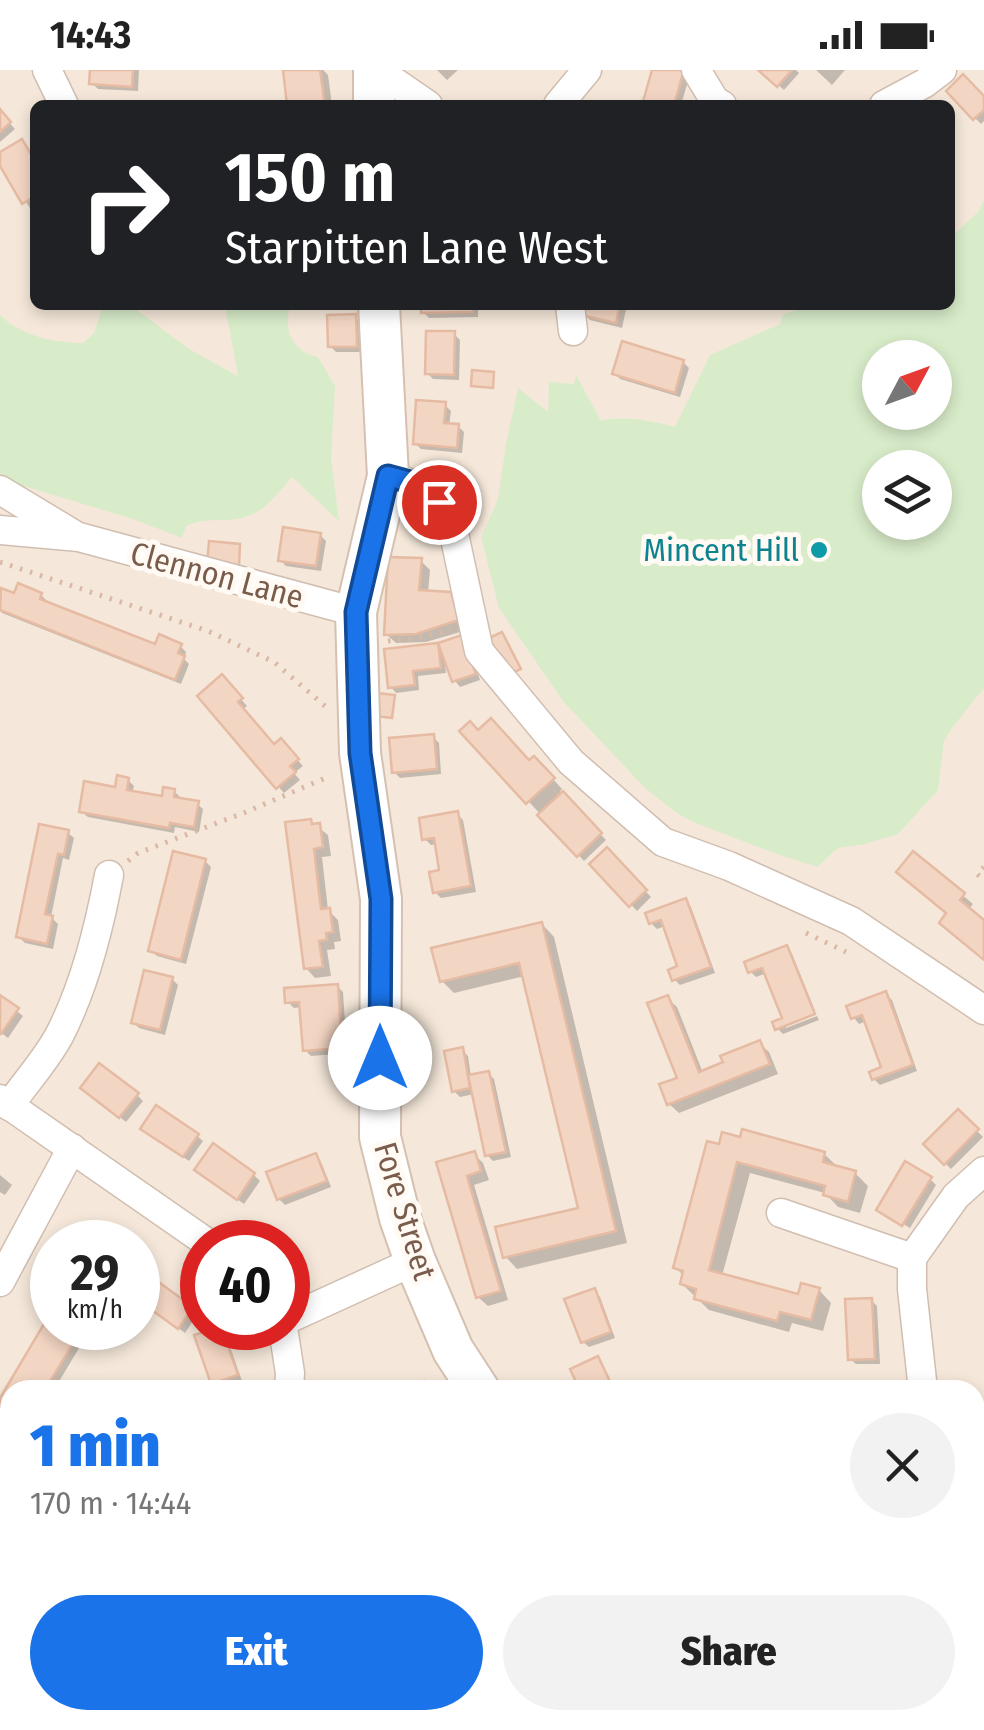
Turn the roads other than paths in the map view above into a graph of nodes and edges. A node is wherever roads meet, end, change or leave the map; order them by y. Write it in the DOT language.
graph roads {
  1 [pos="46,70"];
  2 [pos="375,70"];
  3 [pos="587,70"];
  4 [pos="696,70"];
  5 [pos="942,70"];
  6 [pos="61,100"];
  7 [pos="374,100"];
  8 [pos="420,100"];
  9 [pos="562,100"];
  10 [pos="714,100"];
  11 [pos="893,100"];
  12 [pos="379,310"];
  13 [pos="388,476"];
  14 [pos="0,490"];
  15 [pos="1,534"];
  16 [pos="79,537"];
  17 [pos="356,628"];
  18 [pos="109,875"];
  19 [pos="984,1010"];
  20 [pos="4,1102"];
  21 [pos="72,1148"];
  22 [pos="984,1171"];
  23 [pos="781,1213"];
  24 [pos="180,1224"];
  25 [pos="912,1258"];
  26 [pos="415,1260"];
  27 [pos="0,1282"];
  28 [pos="310,1309"];
  29 [pos="286,1350"];
  30 [pos="290,1380"];
  31 [pos="473,1380"];
  32 [pos="922,1380"];
  1 -- 6 [label="street"];
  2 -- 7 [label="street"];
  2 -- 8 [label="street"];
  3 -- 9 [label="street"];
  4 -- 10 [label="street"];
  5 -- 11 [label="street"];
  12 -- 13 [label="street, Fore Street"];
  13 -- 17 [label="street, Fore Street"];
  13 -- 19 [label="street"];
  14 -- 16 [label="street, Clennon Lane"];
  15 -- 16 [label="street, Clennon Lane"];
  16 -- 17 [label="street, Clennon Lane"];
  17 -- 26 [label="street, Fore Street"];
  18 -- 20 [label="street"];
  20 -- 21 [label="street"];
  21 -- 24 [label="street"];
  21 -- 27 [label="street"];
  22 -- 25 [label="street"];
  23 -- 25 [label="street"];
  25 -- 32 [label="street"];
  26 -- 28 [label="street"];
  26 -- 31 [label="street, Fore Street"];
  29 -- 30 [label="street"];
}
